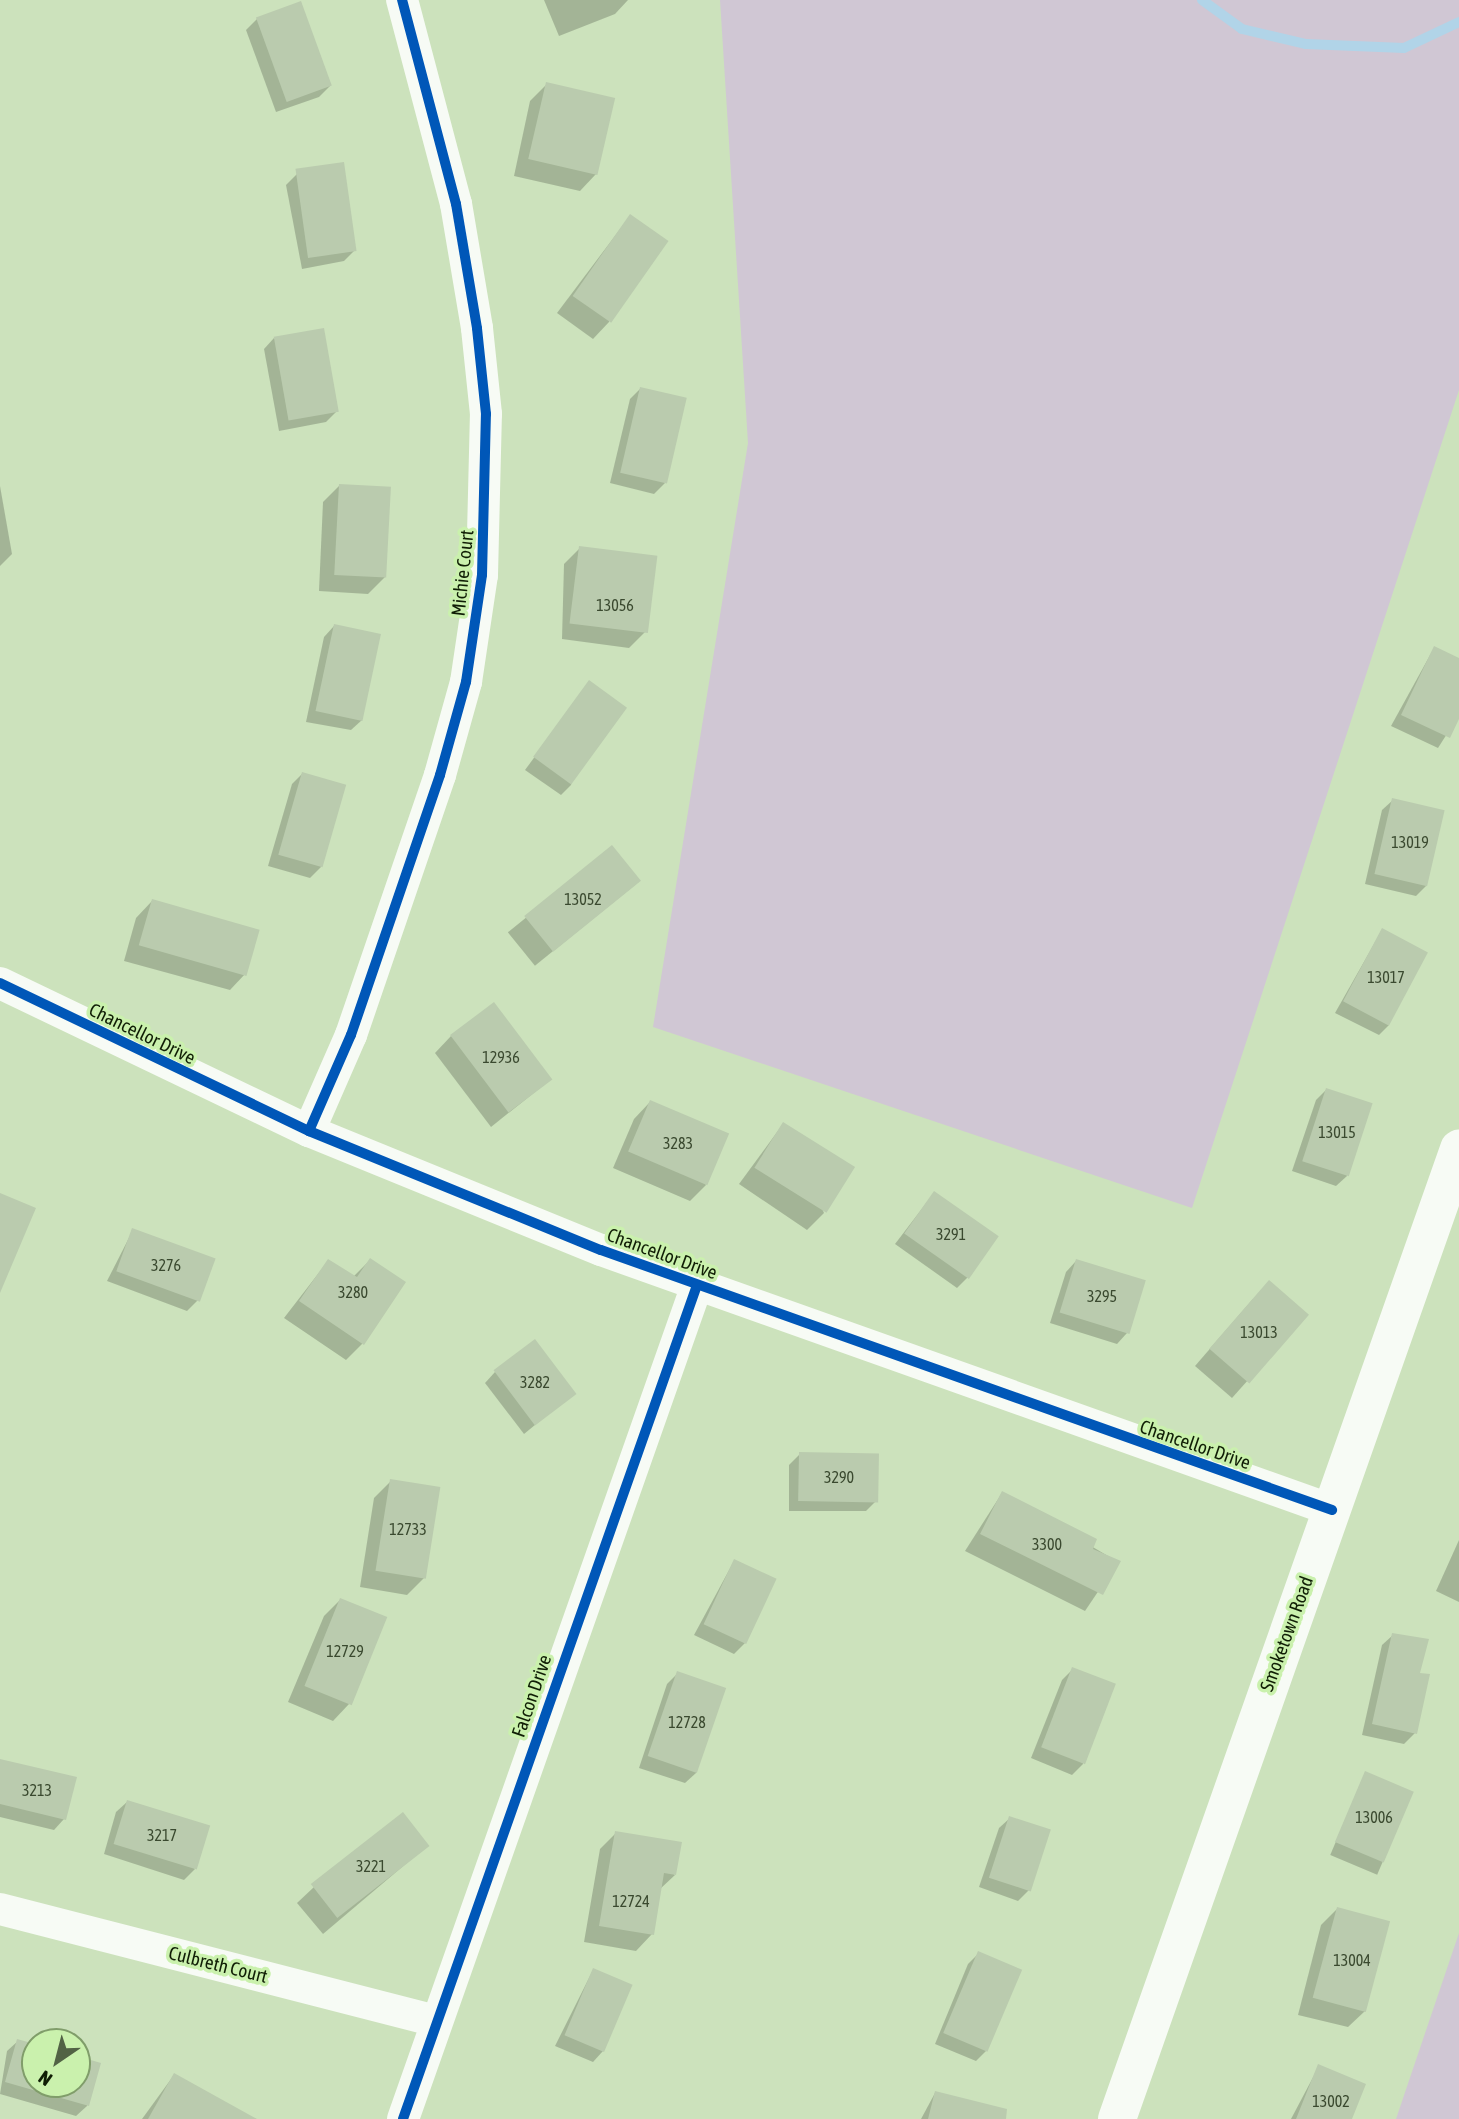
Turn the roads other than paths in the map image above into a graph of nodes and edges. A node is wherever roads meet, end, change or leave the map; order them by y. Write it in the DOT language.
graph roads {
  1 [pos="402,0"];
  2 [pos="0,983"];
  3 [pos="309,1131"];
  4 [pos="1459,1149"];
  5 [pos="697,1285"];
  6 [pos="1332,1510"];
  7 [pos="0,1909"];
  8 [pos="436,2021"];
  9 [pos="403,2119"];
  10 [pos="1117,2119"];
  1 -- 3 [label="street, Michie Court"];
  2 -- 3 [label="street, Chancellor Drive"];
  3 -- 5 [label="street, Chancellor Drive"];
  4 -- 6 [label="main road, Smoketown Road"];
  5 -- 6 [label="street, Chancellor Drive"];
  5 -- 8 [label="street, Falcon Drive"];
  6 -- 10 [label="main road, Smoketown Road"];
  7 -- 8 [label="street, Culbreth Court"];
  8 -- 9 [label="street, Falcon Drive"];
}
